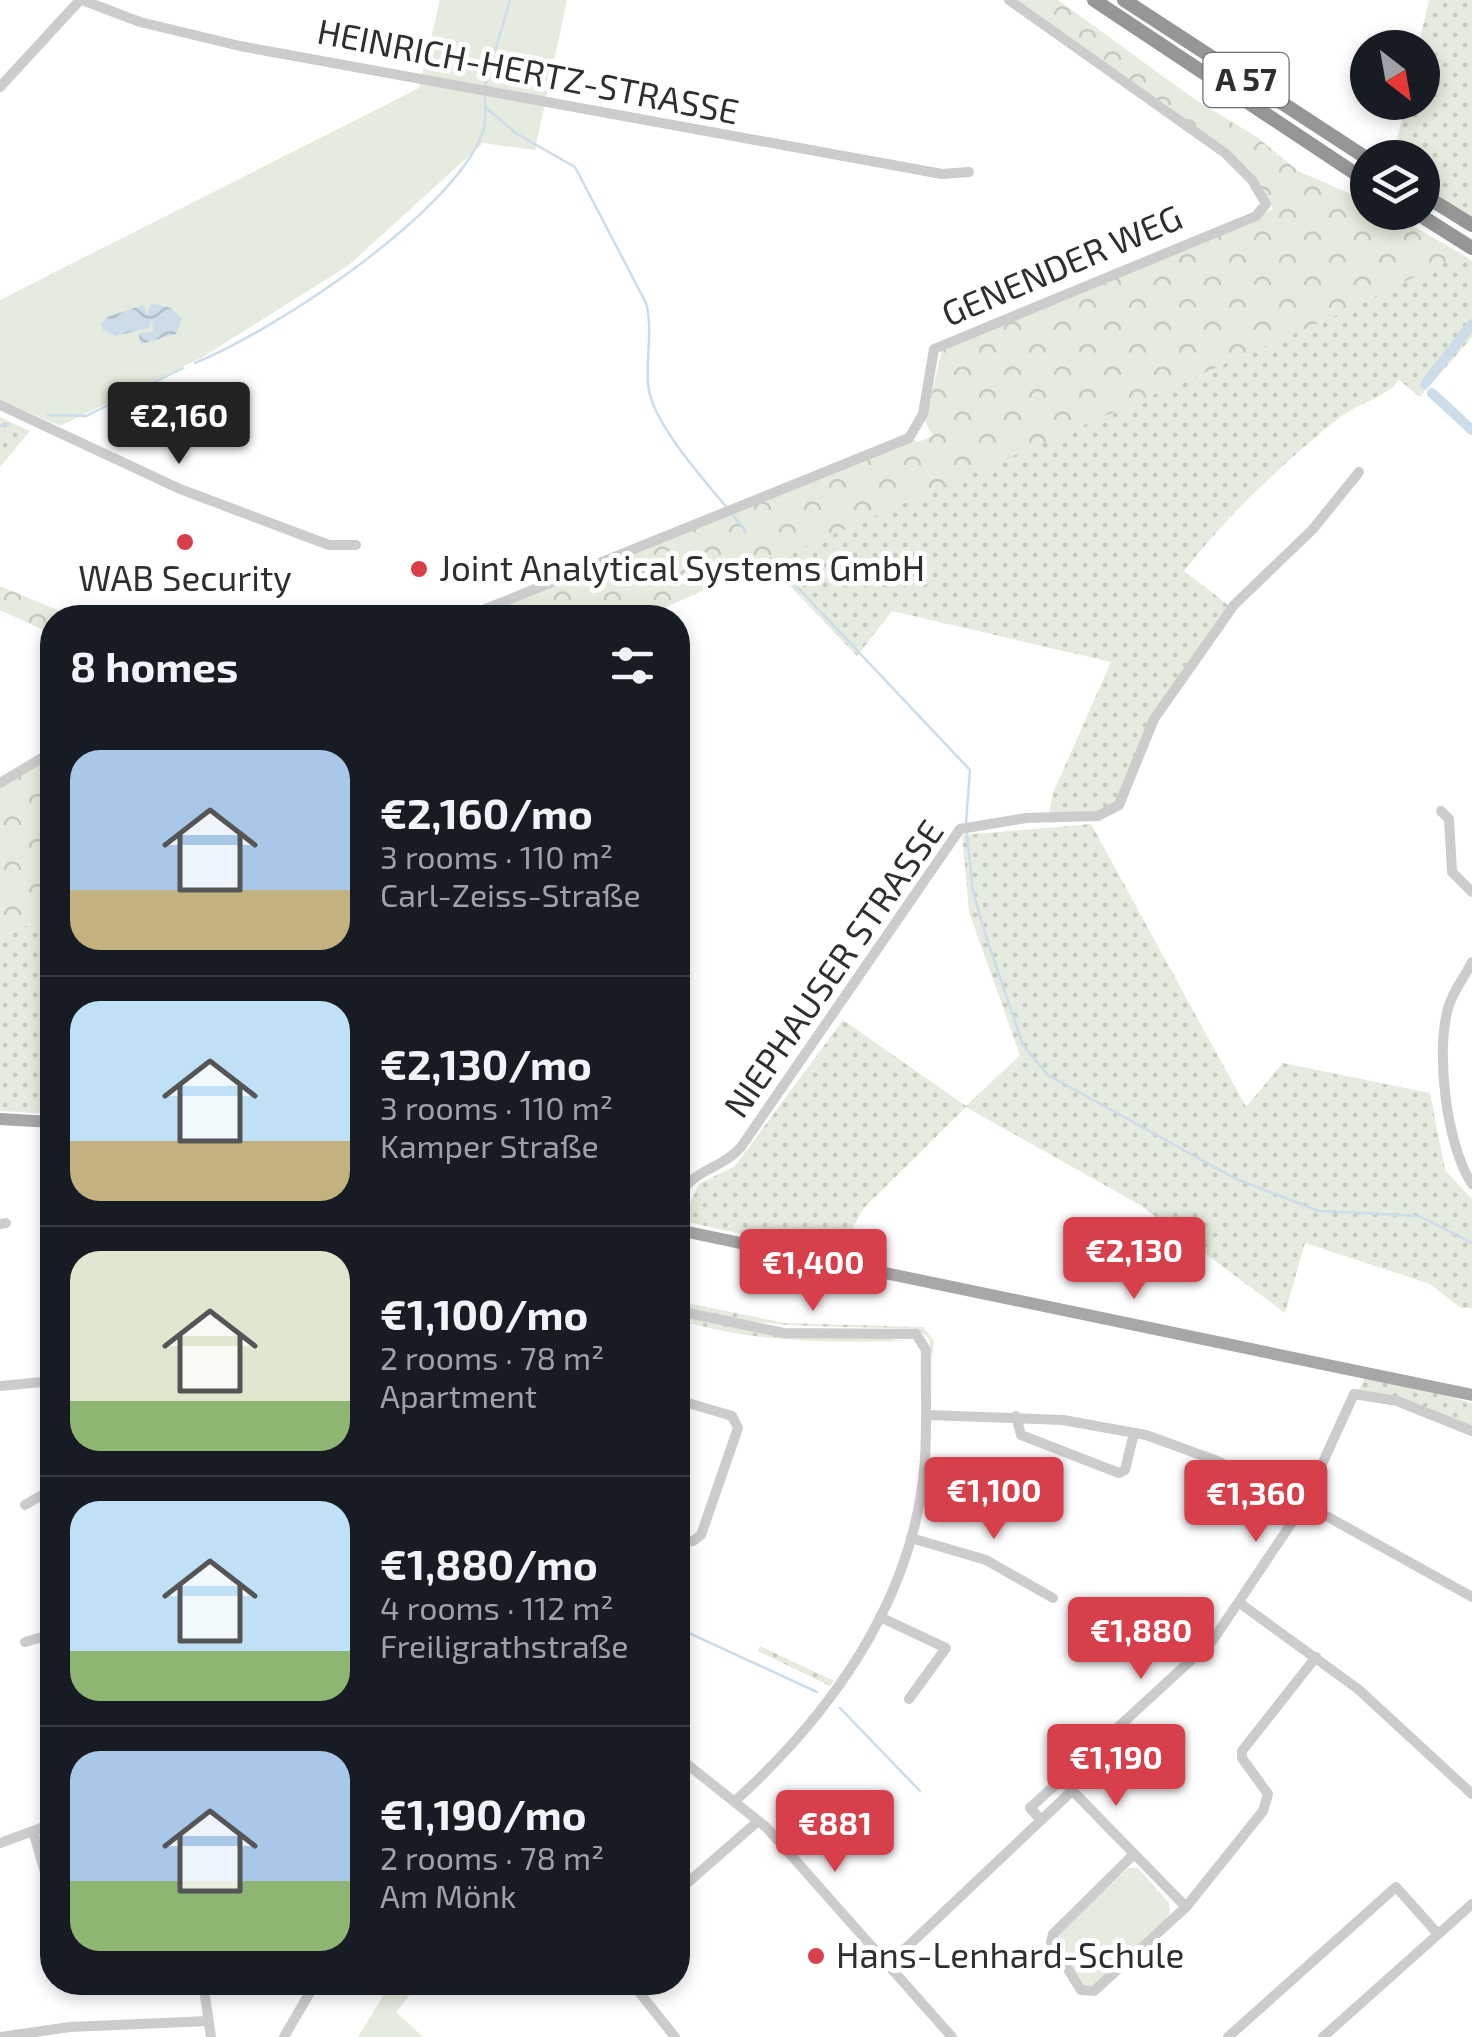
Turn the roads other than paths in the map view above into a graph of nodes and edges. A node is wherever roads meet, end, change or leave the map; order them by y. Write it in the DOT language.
graph roads {
  1 [pos="81,0"];
  2 [pos="1009,0"];
  3 [pos="1094,0"];
  4 [pos="1124,0"];
  5 [pos="0,86"];
  6 [pos="1350,147"];
  7 [pos="1350,170"];
  8 [pos="969,172"];
  9 [pos="1440,205"];
  10 [pos="1472,225"];
  11 [pos="1440,228"];
  12 [pos="1472,248"];
  13 [pos="0,405"];
  14 [pos="1359,472"];
  15 [pos="356,545"];
  16 [pos="496,605"];
  17 [pos="40,759"];
  18 [pos="0,782"];
  19 [pos="1441,811"];
  20 [pos="1472,892"];
  21 [pos="1472,962"];
  22 [pos="0,1119"];
  23 [pos="40,1121"];
  24 [pos="690,1182"];
  25 [pos="1472,1184"];
  26 [pos="690,1232"];
  27 [pos="690,1313"];
  28 [pos="40,1381"];
  29 [pos="0,1386"];
  30 [pos="1472,1395"];
  31 [pos="690,1404"];
  32 [pos="928,1415"];
  33 [pos="1016,1416"];
  34 [pos="1472,1431"];
  35 [pos="1134,1432"];
  36 [pos="40,1496"];
  37 [pos="25,1505"];
  38 [pos="1303,1506"];
  39 [pos="911,1538"];
  40 [pos="690,1541"];
  41 [pos="1472,1597"];
  42 [pos="1053,1598"];
  43 [pos="1241,1604"];
  44 [pos="880,1617"];
  45 [pos="40,1638"];
  46 [pos="26,1642"];
  47 [pos="1316,1658"];
  48 [pos="909,1699"];
  49 [pos="690,1766"];
  50 [pos="1062,1780"];
  51 [pos="1072,1790"];
  52 [pos="1472,1794"];
  53 [pos="735,1801"];
  54 [pos="1041,1820"];
  55 [pos="757,1822"];
  56 [pos="40,1828"];
  57 [pos="33,1831"];
  58 [pos="0,1843"];
  59 [pos="40,1855"];
  60 [pos="1132,1855"];
  61 [pos="690,1881"];
  62 [pos="1472,1904"];
  63 [pos="1186,1906"];
  64 [pos="1438,1934"];
  65 [pos="888,1966"];
  66 [pos="205,1995"];
  67 [pos="308,1995"];
  68 [pos="641,1995"];
  69 [pos="208,2021"];
  70 [pos="0,2037"];
  71 [pos="211,2037"];
  72 [pos="284,2037"];
  73 [pos="675,2037"];
  74 [pos="952,2037"];
  75 [pos="1228,2037"];
  76 [pos="1323,2037"];
  1 -- 5 [label="street"];
  1 -- 8 [label="street, HEINRICH-HERTZ-STRASSE"];
  2 -- 16 [label="street, GENENDER WEG"];
  3 -- 7 [label="highway, A 57"];
  4 -- 6 [label="highway, A 57"];
  9 -- 10 [label="highway"];
  11 -- 12 [label="highway"];
  13 -- 15 [label="street"];
  14 -- 24 [label="street, NIEPHAUSER STRASSE"];
  17 -- 18 [label="street"];
  19 -- 20 [label="street"];
  21 -- 25 [label="street"];
  22 -- 23 [label="main road"];
  26 -- 30 [label="main road"];
  27 -- 32 [label="street"];
  28 -- 29 [label="street"];
  31 -- 40 [label="street"];
  32 -- 33 [label="street"];
  32 -- 39 [label="street"];
  33 -- 35 [label="street"];
  33 -- 35 [label="street"];
  34 -- 38 [label="street"];
  35 -- 38 [label="street"];
  36 -- 37 [label="street"];
  38 -- 41 [label="street"];
  38 -- 43 [label="street"];
  39 -- 42 [label="street"];
  39 -- 44 [label="street"];
  43 -- 47 [label="street"];
  43 -- 50 [label="street"];
  44 -- 48 [label="street"];
  44 -- 53 [label="street"];
  45 -- 46 [label="street"];
  47 -- 52 [label="street"];
  47 -- 63 [label="street"];
  49 -- 53 [label="street"];
  50 -- 51 [label="street"];
  50 -- 54 [label="street"];
  51 -- 54 [label="street"];
  51 -- 60 [label="street"];
  53 -- 55 [label="street"];
  54 -- 65 [label="street"];
  55 -- 61 [label="street"];
  55 -- 65 [label="street"];
  56 -- 57 [label="street"];
  57 -- 58 [label="street"];
  57 -- 59 [label="street"];
  60 -- 63 [label="street"];
  60 -- 63 [label="street"];
  62 -- 64 [label="street"];
  64 -- 75 [label="street"];
  64 -- 76 [label="street"];
  65 -- 74 [label="street"];
  66 -- 69 [label="street"];
  67 -- 72 [label="street"];
  68 -- 73 [label="street"];
  69 -- 70 [label="street"];
  69 -- 71 [label="street"];
}
